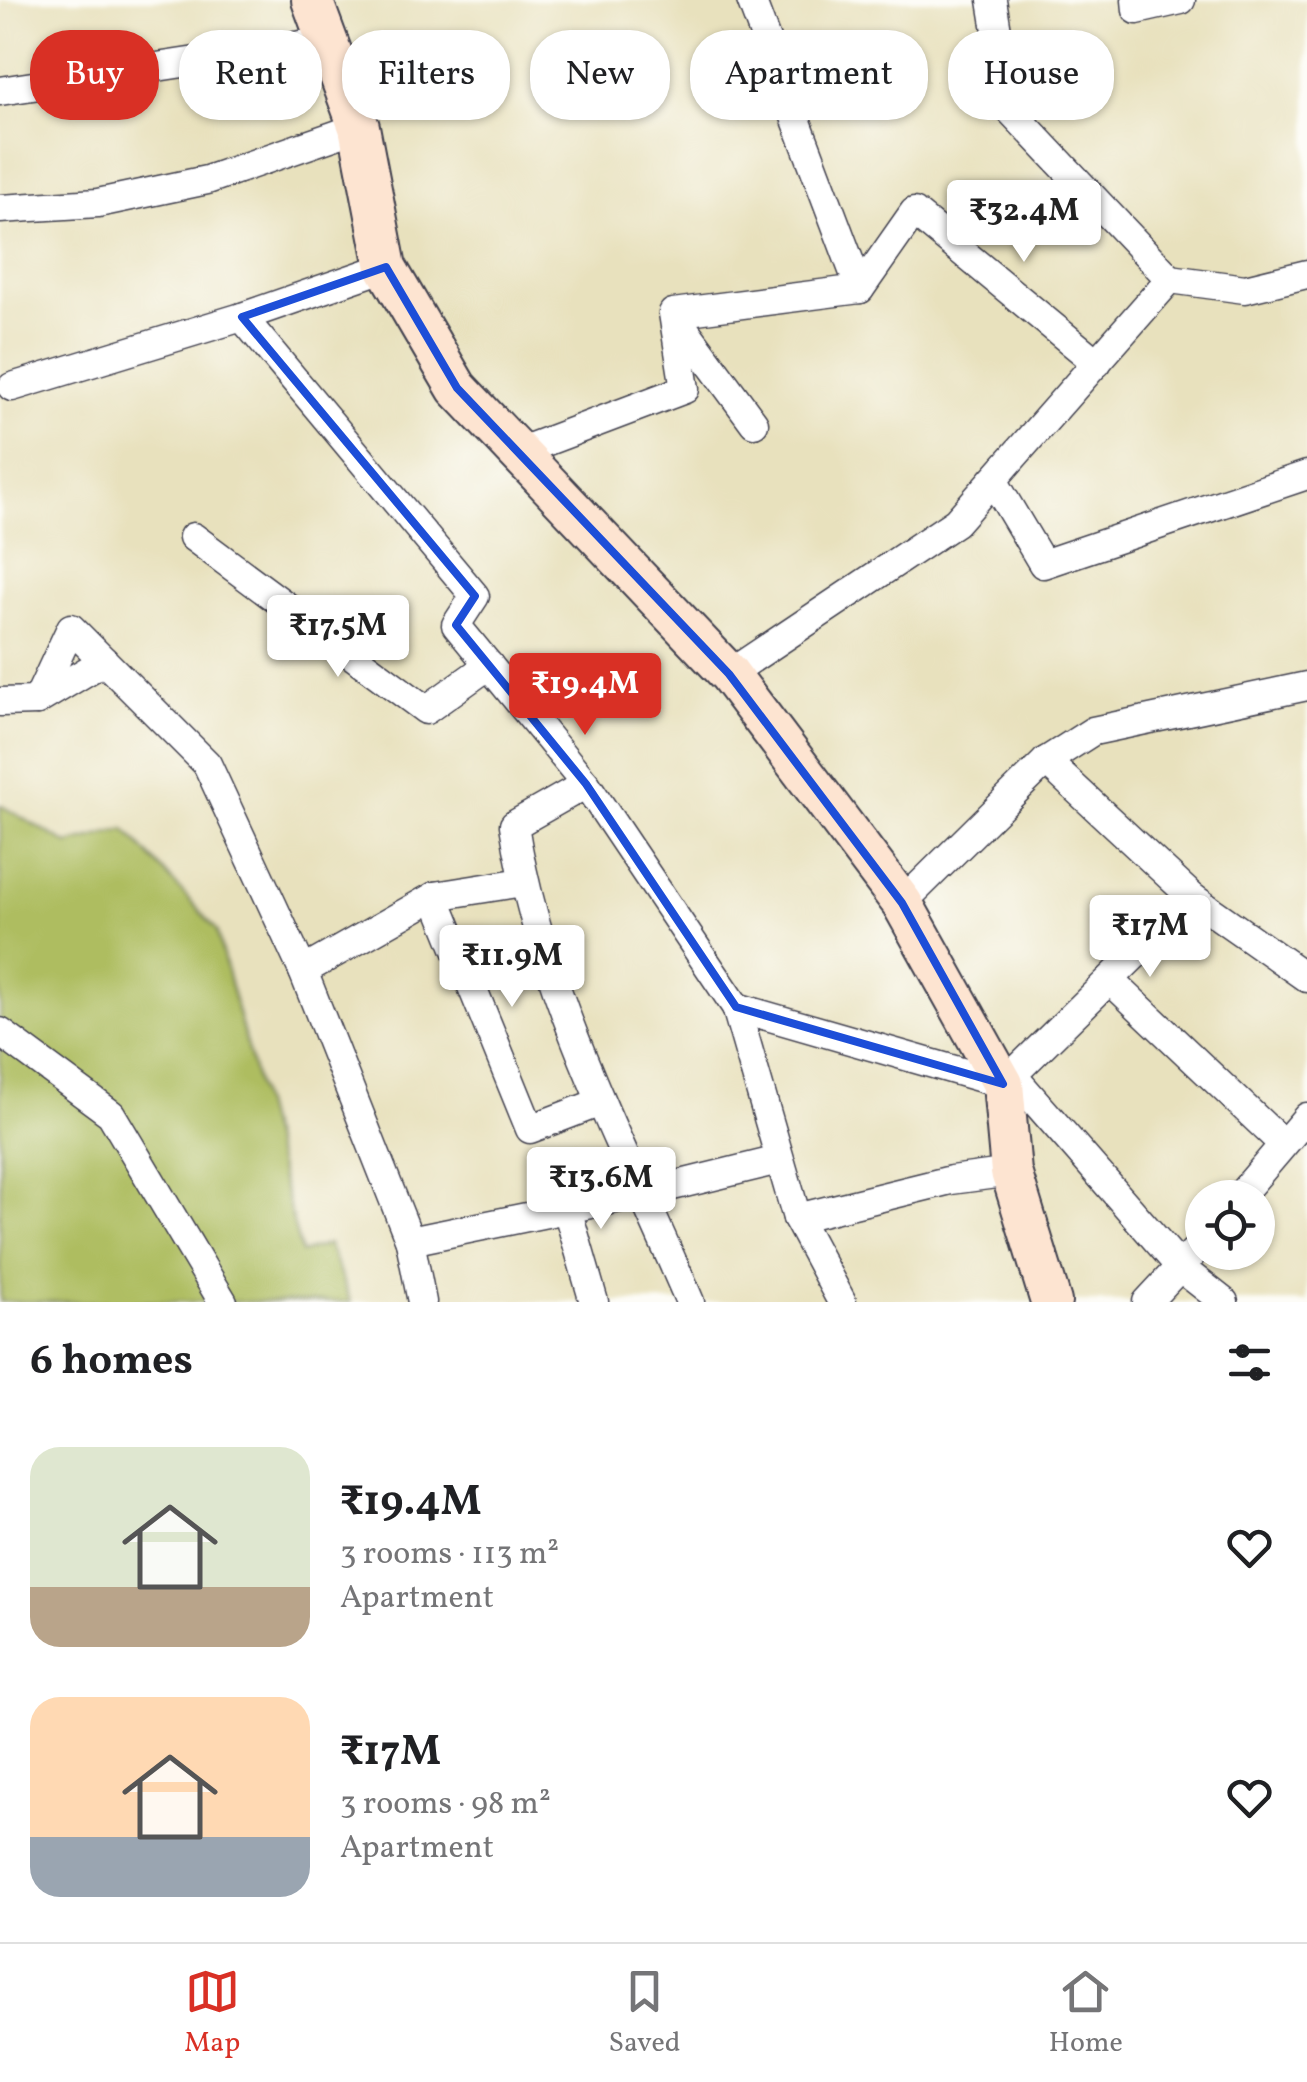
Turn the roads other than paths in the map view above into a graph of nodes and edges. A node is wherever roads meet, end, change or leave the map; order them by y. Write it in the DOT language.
graph roads {
  1 [pos="312,0"];
  2 [pos="751,0"];
  3 [pos="992,0"];
  4 [pos="1136,0"];
  5 [pos="1181,0"];
  6 [pos="328,42"];
  7 [pos="0,91"];
  8 [pos="360,128"];
  9 [pos="0,209"];
  10 [pos="386,267"];
  11 [pos="1307,274"];
  12 [pos="1170,279"];
  13 [pos="860,289"];
  14 [pos="673,314"];
  15 [pos="242,317"];
  16 [pos="1096,363"];
  17 [pos="12,387"];
  18 [pos="754,424"];
  19 [pos="521,451"];
  20 [pos="1307,475"];
  21 [pos="993,480"];
  22 [pos="193,537"];
  23 [pos="104,661"];
  24 [pos="489,665"];
  25 [pos="729,674"];
  26 [pos="1307,686"];
  27 [pos="36,700"];
  28 [pos="0,702"];
  29 [pos="1046,761"];
  30 [pos="586,784"];
  31 [pos="522,882"];
  32 [pos="435,896"];
  33 [pos="1193,898"];
  34 [pos="902,903"];
  35 [pos="303,971"];
  36 [pos="1307,978"];
  37 [pos="1110,980"];
  38 [pos="736,1007"];
  39 [pos="0,1032"];
  40 [pos="1008,1080"];
  41 [pos="598,1103"];
  42 [pos="1297,1134"];
  43 [pos="779,1160"];
  44 [pos="1011,1172"];
  45 [pos="1255,1180"];
  46 [pos="644,1194"];
  47 [pos="567,1209"];
  48 [pos="796,1218"];
  49 [pos="410,1241"];
  50 [pos="1185,1265"];
  51 [pos="1182,1269"];
  52 [pos="223,1302"];
  53 [pos="422,1302"];
  54 [pos="594,1302"];
  55 [pos="690,1302"];
  56 [pos="842,1302"];
  57 [pos="1051,1302"];
  58 [pos="1147,1302"];
  59 [pos="1224,1302"];
  1 -- 6 [label="street"];
  2 -- 13 [label="street"];
  3 -- 12 [label="street"];
  4 -- 5 [label="street"];
  6 -- 7 [label="street"];
  6 -- 8 [label="street"];
  8 -- 9 [label="street"];
  8 -- 10 [label="street"];
  10 -- 15 [label="street"];
  10 -- 19 [label="street"];
  11 -- 12 [label="street"];
  12 -- 16 [label="street"];
  13 -- 14 [label="street"];
  13 -- 16 [label="street"];
  14 -- 18 [label="street"];
  14 -- 19 [label="street"];
  15 -- 17 [label="street"];
  15 -- 24 [label="street"];
  16 -- 21 [label="street"];
  19 -- 25 [label="street"];
  20 -- 21 [label="street"];
  21 -- 25 [label="street"];
  22 -- 24 [label="street"];
  23 -- 27 [label="street"];
  23 -- 27 [label="street"];
  23 -- 35 [label="street"];
  24 -- 30 [label="street"];
  25 -- 34 [label="street"];
  26 -- 29 [label="street"];
  27 -- 28 [label="street"];
  29 -- 33 [label="street"];
  29 -- 34 [label="street"];
  30 -- 31 [label="street"];
  30 -- 38 [label="street"];
  31 -- 32 [label="street"];
  31 -- 41 [label="street"];
  32 -- 35 [label="street"];
  32 -- 41 [label="street"];
  33 -- 36 [label="street"];
  33 -- 37 [label="street"];
  34 -- 40 [label="street"];
  35 -- 49 [label="street"];
  37 -- 40 [label="street"];
  37 -- 42 [label="street"];
  38 -- 40 [label="street"];
  38 -- 43 [label="street"];
  39 -- 52 [label="street"];
  40 -- 44 [label="street"];
  40 -- 51 [label="street"];
  41 -- 46 [label="street"];
  42 -- 45 [label="street"];
  43 -- 46 [label="street"];
  43 -- 48 [label="street"];
  44 -- 48 [label="street"];
  44 -- 57 [label="street"];
  46 -- 47 [label="street"];
  46 -- 55 [label="street"];
  47 -- 49 [label="street"];
  47 -- 54 [label="street"];
  48 -- 56 [label="street"];
  49 -- 53 [label="street"];
  50 -- 51 [label="street"];
  51 -- 58 [label="street"];
  51 -- 59 [label="street"];
}
